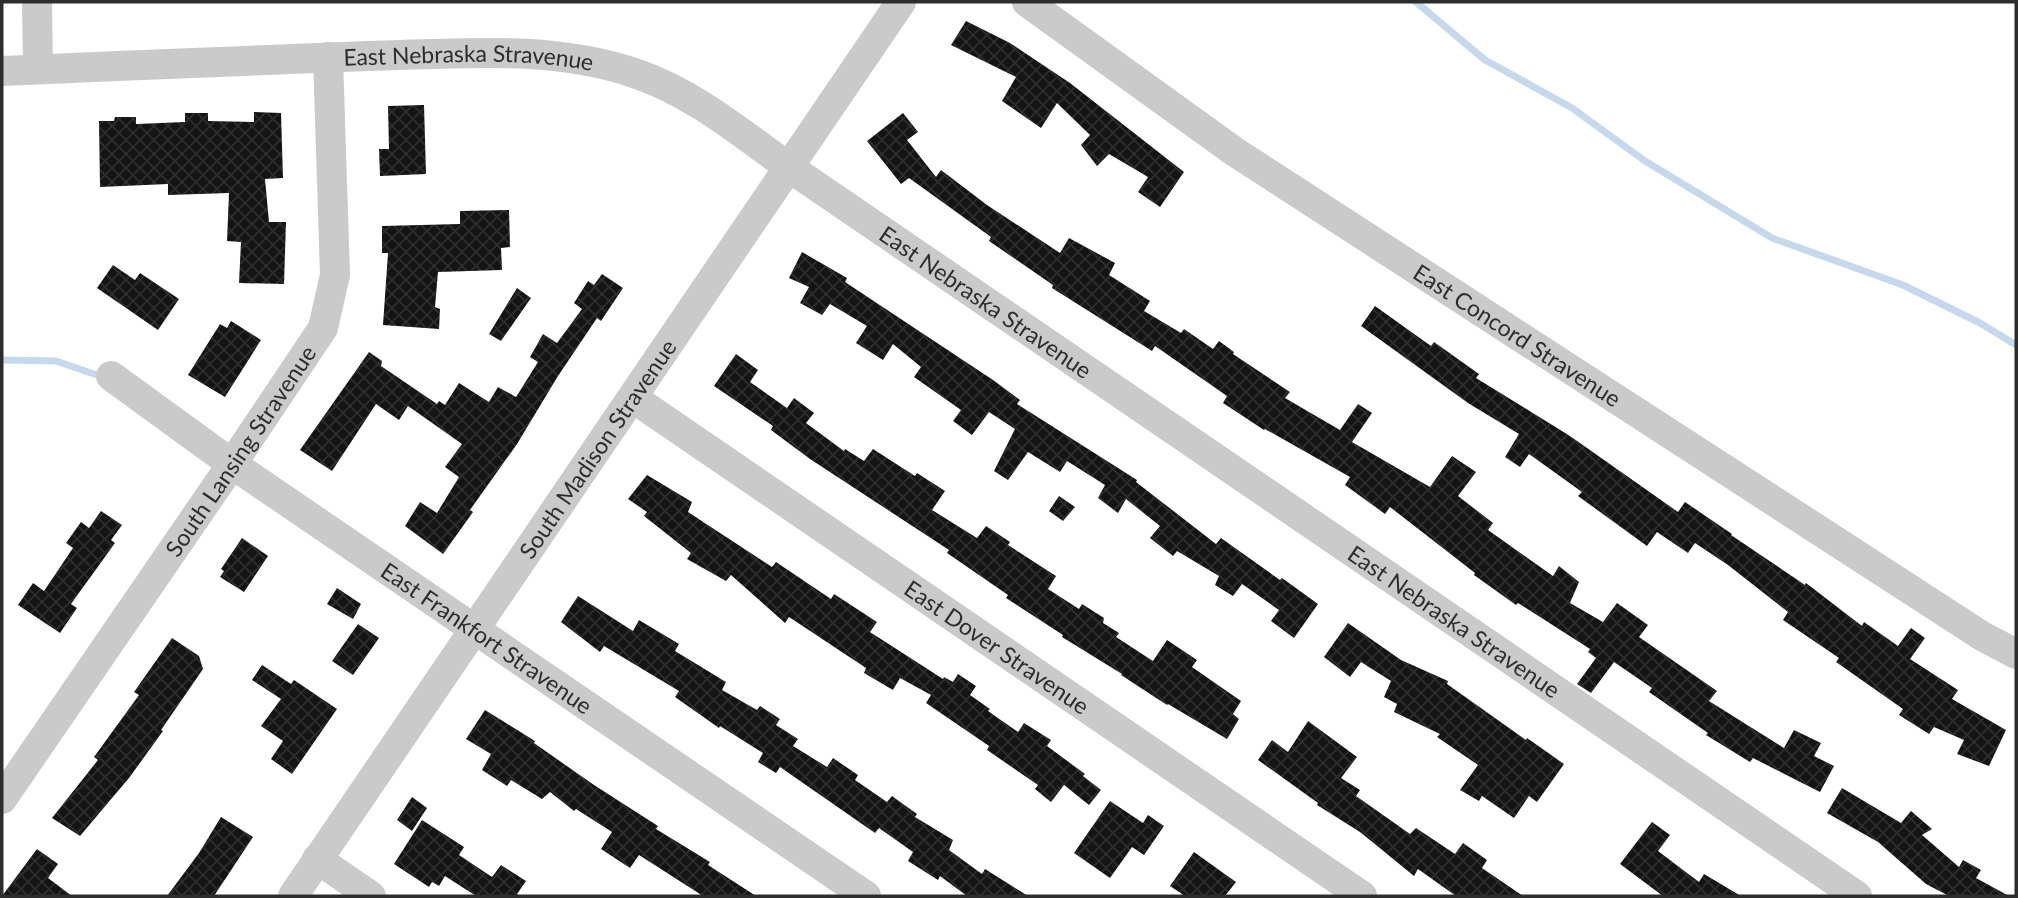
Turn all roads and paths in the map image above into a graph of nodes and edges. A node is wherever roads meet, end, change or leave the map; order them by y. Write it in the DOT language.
graph roads {
  1 [pos="37,2"];
  2 [pos="901,2"];
  3 [pos="1027,2"];
  4 [pos="328,57"];
  5 [pos="38,69"];
  6 [pos="2,71"];
  7 [pos="790,168"];
  8 [pos="111,376"];
  9 [pos="633,398"];
  10 [pos="232,464"];
  11 [pos="474,628"];
  12 [pos="2016,653"];
  13 [pos="2,799"];
  14 [pos="317,859"];
  15 [pos="293,896"];
  16 [pos="372,896"];
  17 [pos="866,896"];
  18 [pos="1362,896"];
  19 [pos="1857,896"];
  1 -- 5 [label="street"];
  2 -- 7 [label="street, South Madison Stravenue"];
  3 -- 12 [label="street, East Concord Stravenue"];
  4 -- 5 [label="street, East Nebraska Stravenue"];
  4 -- 7 [label="street, East Nebraska Stravenue"];
  4 -- 10 [label="street, South Lansing Stravenue"];
  5 -- 6 [label="street, East Nebraska Stravenue"];
  7 -- 9 [label="street, South Madison Stravenue"];
  7 -- 19 [label="street, East Nebraska Stravenue"];
  8 -- 10 [label="street, East Frankfort Stravenue"];
  9 -- 11 [label="street, South Madison Stravenue"];
  9 -- 18 [label="street, East Dover Stravenue"];
  10 -- 11 [label="street, East Frankfort Stravenue"];
  10 -- 13 [label="street, South Lansing Stravenue"];
  11 -- 14 [label="street, South Madison Stravenue"];
  11 -- 17 [label="street, East Frankfort Stravenue"];
  14 -- 15 [label="street, South Madison Stravenue"];
  14 -- 16 [label="street"];
}
